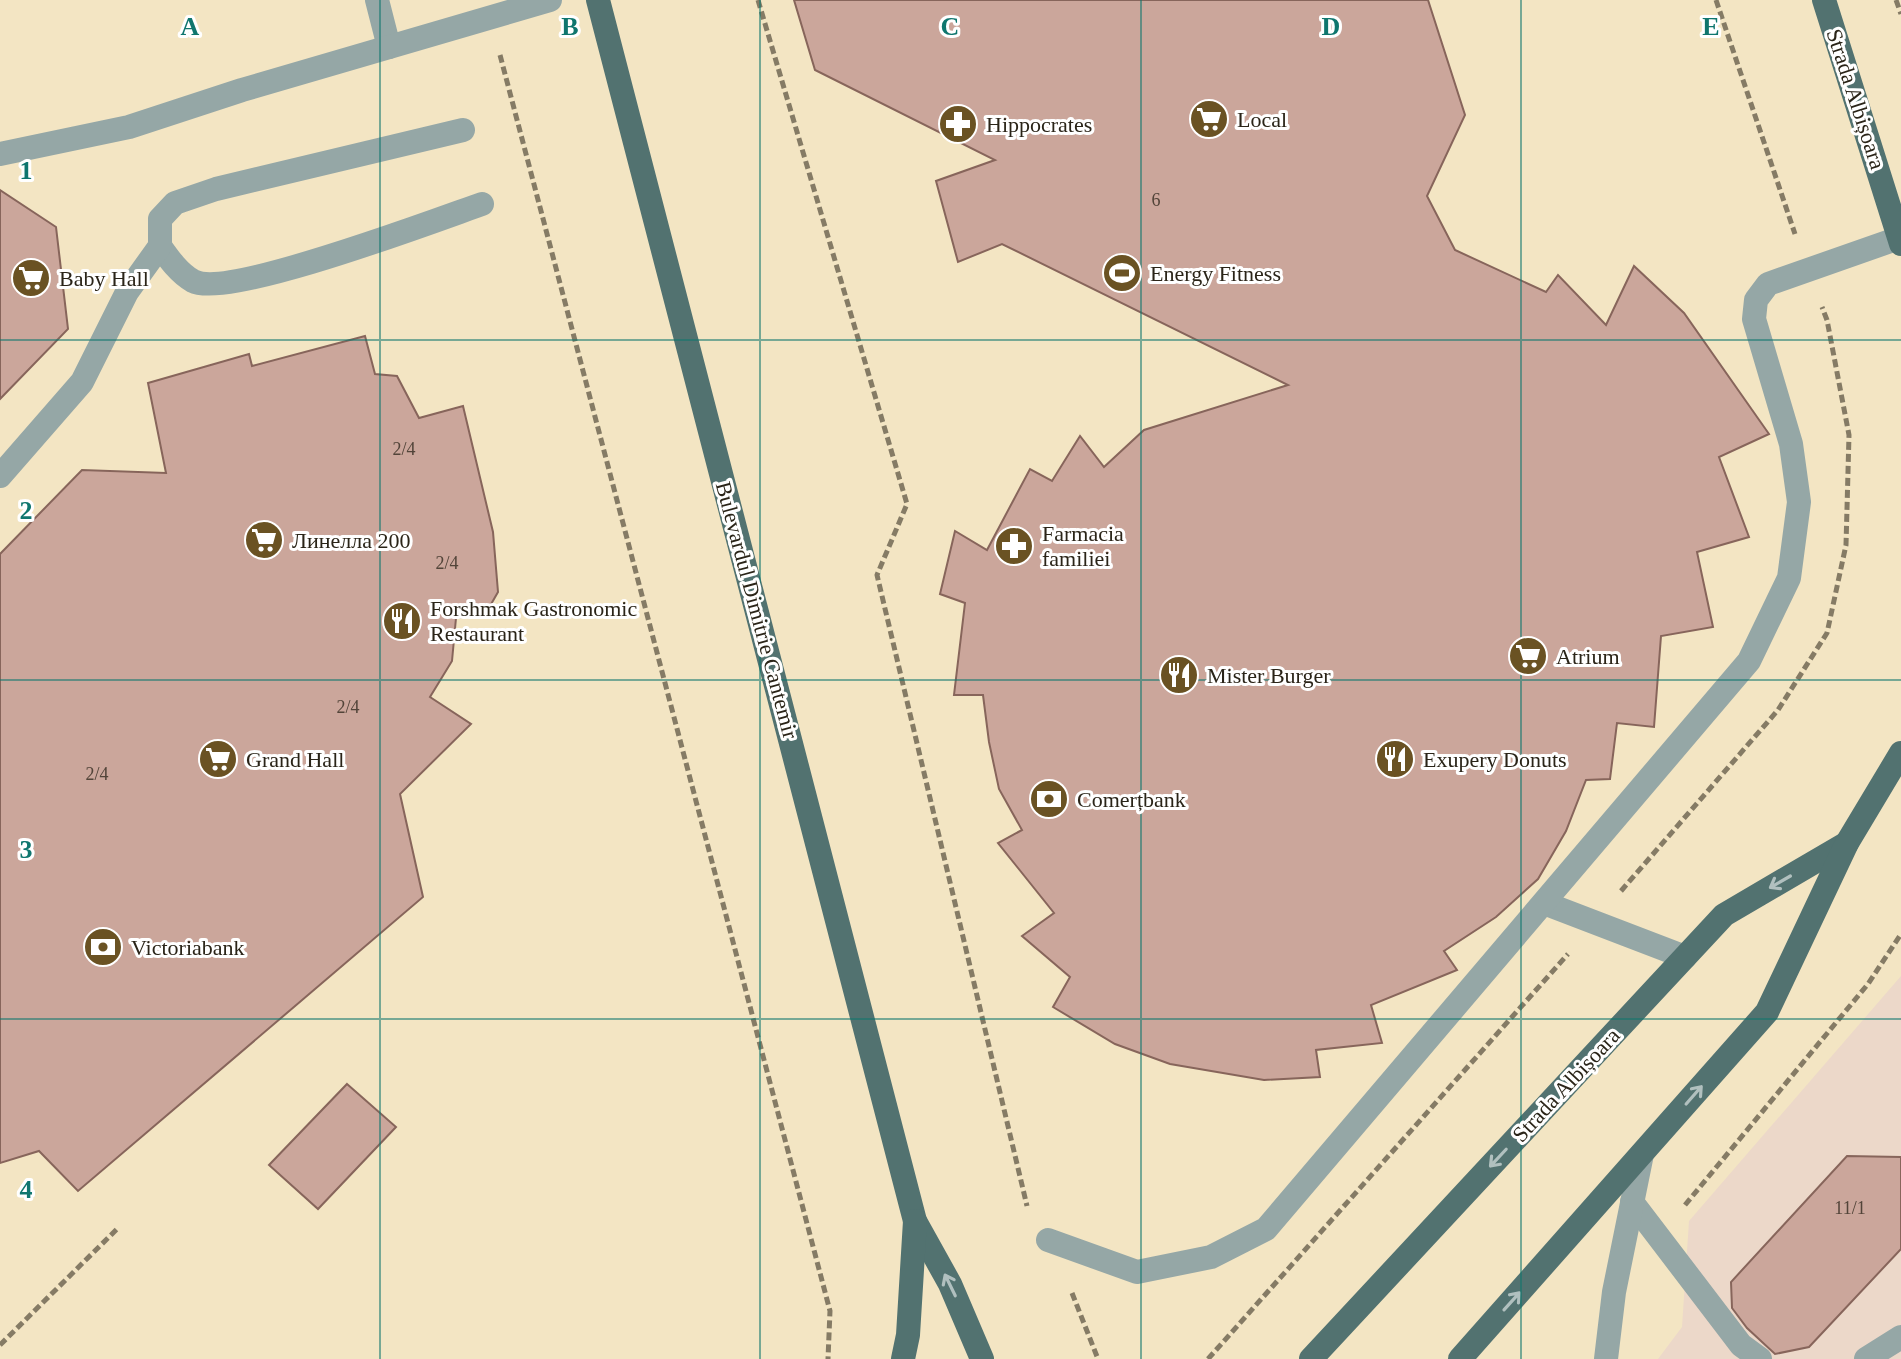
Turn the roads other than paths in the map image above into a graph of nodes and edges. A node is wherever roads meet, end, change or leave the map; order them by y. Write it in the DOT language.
graph roads {
  1 [pos="377,0"];
  2 [pos="550,0"];
  3 [pos="598,0"];
  4 [pos="1824,0"];
  5 [pos="389,47"];
  6 [pos="463,130"];
  7 [pos="0,154"];
  8 [pos="482,204"];
  9 [pos="1900,241"];
  10 [pos="160,246"];
  11 [pos="0,476"];
  12 [pos="1901,753"];
  13 [pos="1847,843"];
  14 [pos="1544,903"];
  15 [pos="1685,957"];
  16 [pos="1642,1154"];
  17 [pos="1632,1202"];
  18 [pos="915,1221"];
  19 [pos="1048,1240"];
  20 [pos="1901,1337"];
  21 [pos="983,1357"];
  22 [pos="903,1359"];
  23 [pos="1311,1359"];
  24 [pos="1460,1359"];
  25 [pos="1606,1359"];
  26 [pos="1760,1359"];
  27 [pos="1866,1359"];
  1 -- 5 [label="lane"];
  2 -- 5 [label="lane"];
  3 -- 18 [label="main road, Bulevardul Dimitrie Cantemir"];
  4 -- 9 [label="main road, Strada Albișoara"];
  5 -- 7 [label="lane"];
  6 -- 10 [label="lane"];
  8 -- 10 [label="lane"];
  9 -- 14 [label="lane"];
  10 -- 11 [label="lane"];
  12 -- 13 [label="main road, Strada Albișoara"];
  13 -- 15 [label="main road, Strada Albișoara, one-way"];
  16 -- 13 [label="main road, Strada Albișoara, one-way"];
  14 -- 15 [label="lane"];
  14 -- 19 [label="lane"];
  15 -- 23 [label="main road, Strada Albișoara, one-way"];
  16 -- 17 [label="lane"];
  24 -- 16 [label="main road, Strada Albișoara, one-way"];
  17 -- 25 [label="lane"];
  17 -- 26 [label="lane"];
  21 -- 18 [label="main road, Bulevardul Dimitrie Cantemir, one-way"];
  18 -- 22 [label="main road, Bulevardul Dimitrie Cantemir"];
  20 -- 27 [label="lane"];
}
